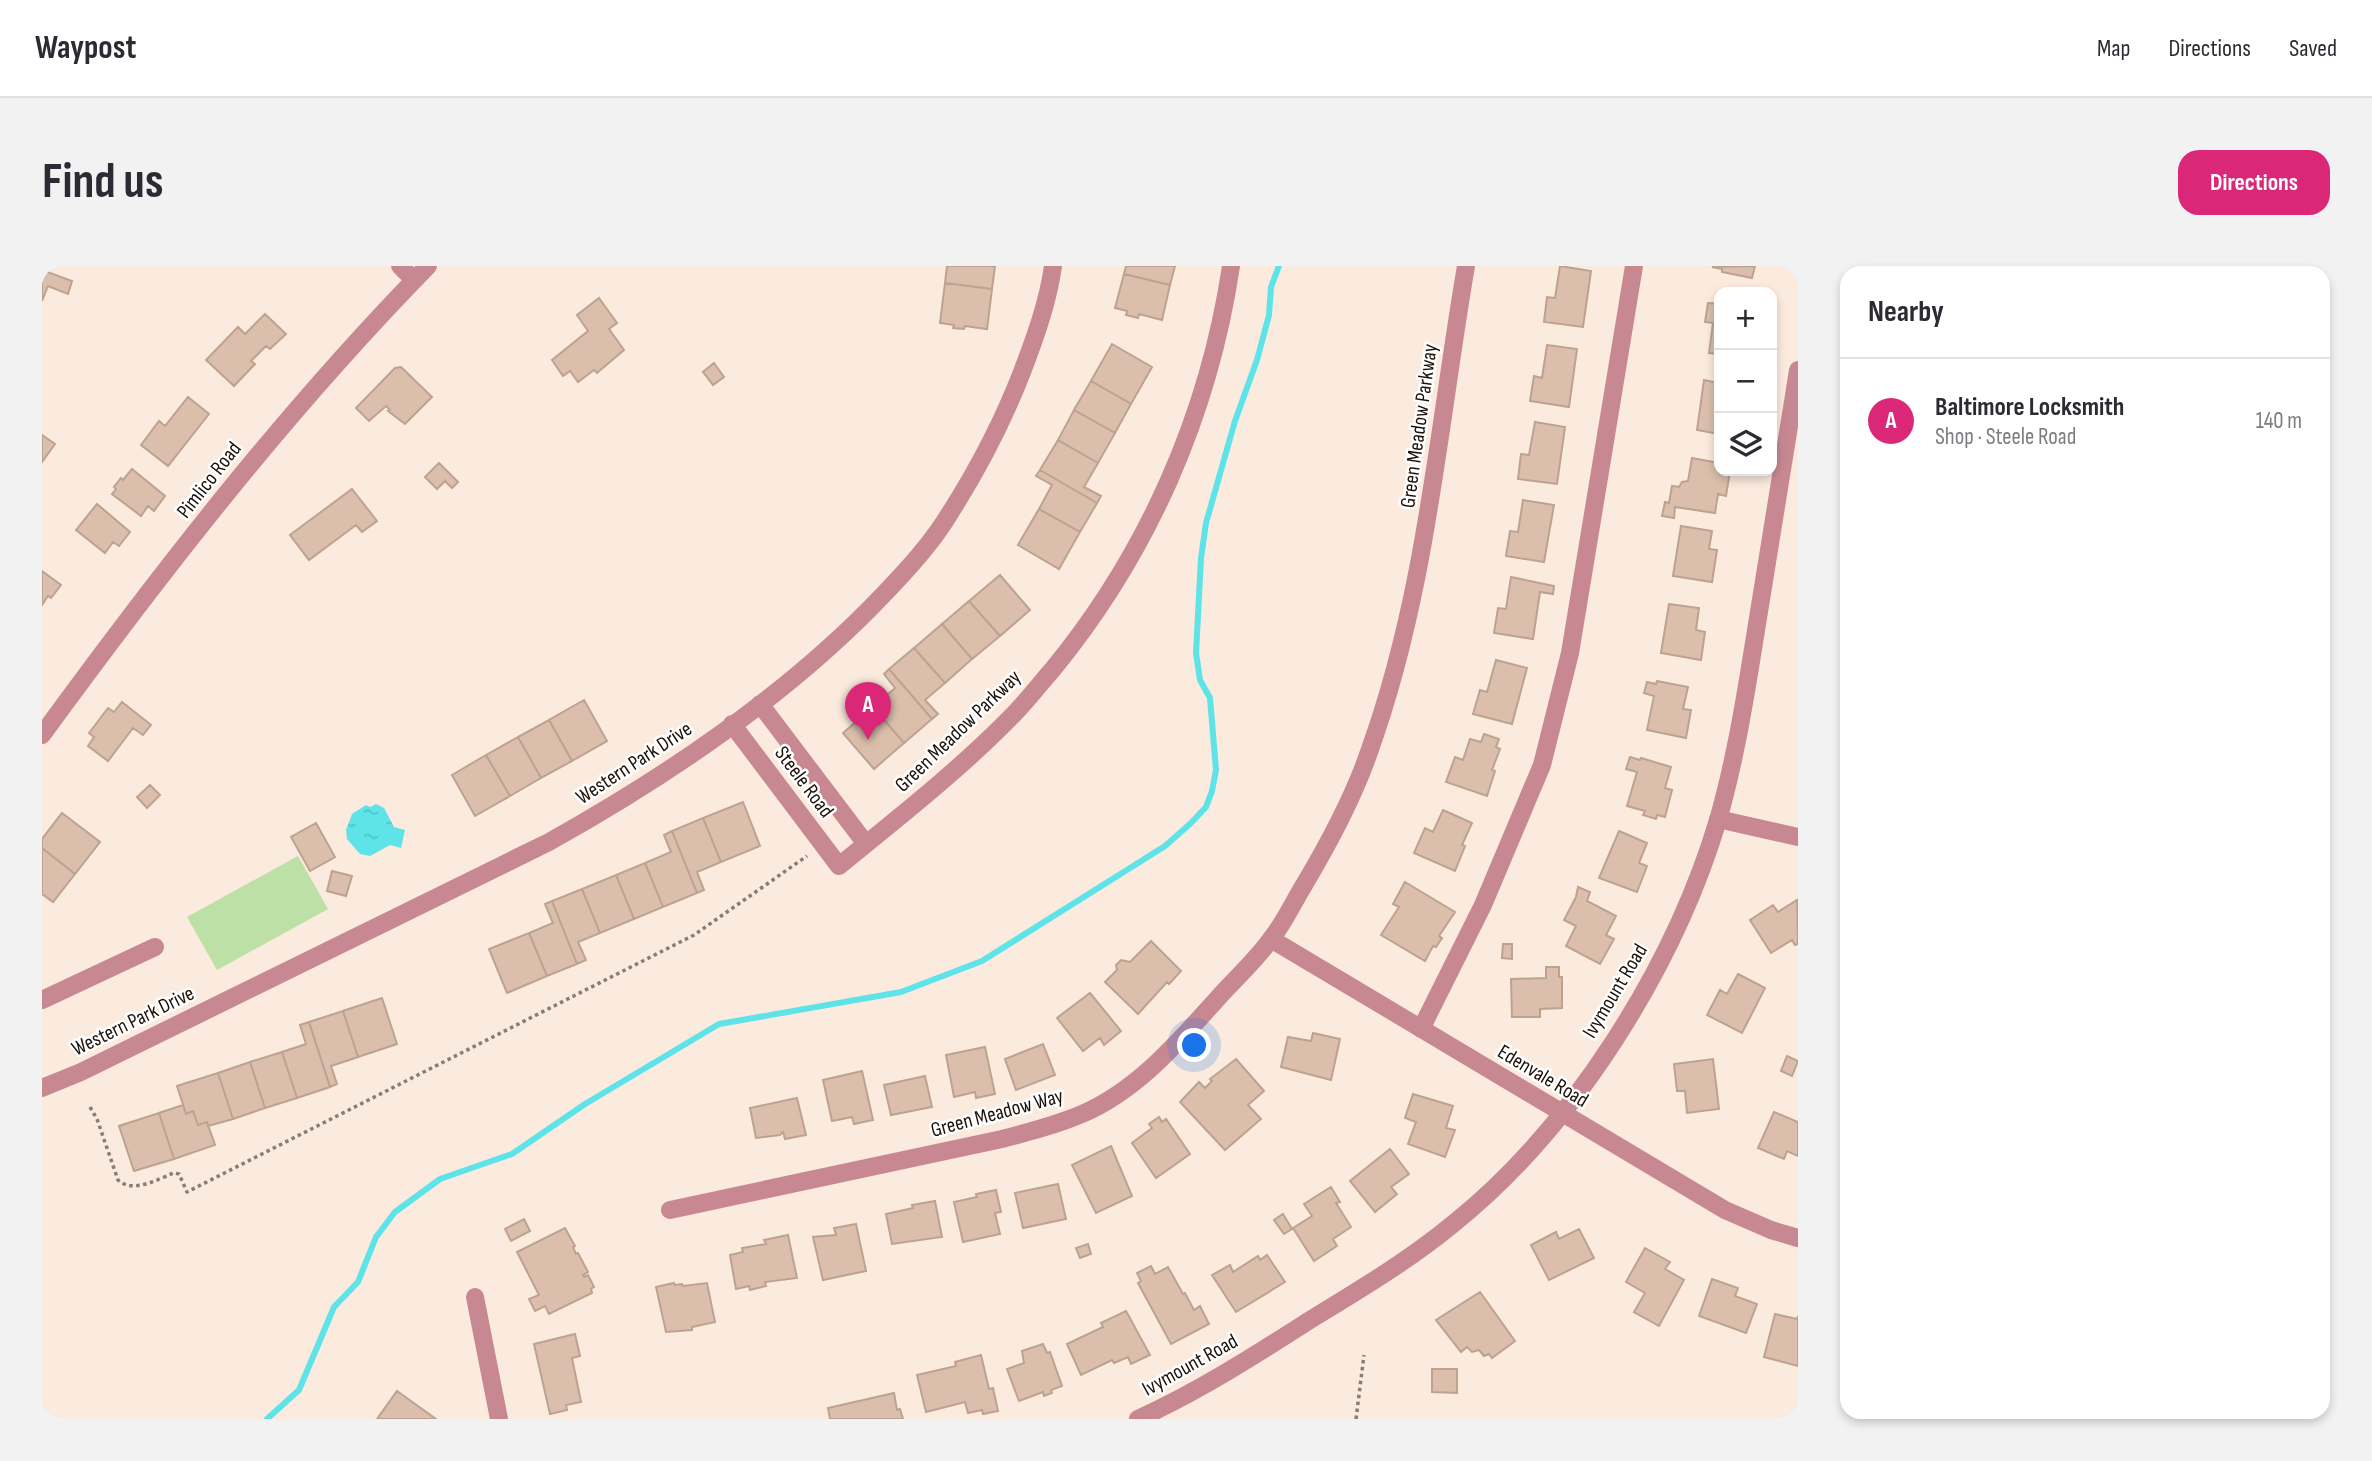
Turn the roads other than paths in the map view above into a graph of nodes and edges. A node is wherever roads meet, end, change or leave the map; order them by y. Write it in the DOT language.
graph roads {
  1 [pos="400,266"];
  2 [pos="428,266"];
  3 [pos="1053,266"];
  4 [pos="1230,266"];
  5 [pos="1466,266"];
  6 [pos="1634,266"];
  7 [pos="414,280"];
  8 [pos="1798,370"];
  9 [pos="760,704"];
  10 [pos="732,724"];
  11 [pos="42,735"];
  12 [pos="1718,819"];
  13 [pos="1798,837"];
  14 [pos="866,844"];
  15 [pos="839,866"];
  16 [pos="1271,939"];
  17 [pos="155,947"];
  18 [pos="42,1000"];
  19 [pos="1421,1029"];
  20 [pos="42,1088"];
  21 [pos="1561,1114"];
  22 [pos="670,1210"];
  23 [pos="1798,1238"];
  24 [pos="475,1297"];
  25 [pos="499,1419"];
  26 [pos="1138,1419"];
  1 -- 7 [label="street"];
  2 -- 7 [label="street, Pimlico Road"];
  3 -- 9 [label="street, Western Park Drive"];
  4 -- 14 [label="street, Green Meadow Parkway"];
  5 -- 16 [label="street, Green Meadow Parkway"];
  6 -- 19 [label="street"];
  7 -- 11 [label="street, Pimlico Road"];
  8 -- 12 [label="street, Ivymount Road"];
  9 -- 10 [label="street, Western Park Drive"];
  9 -- 14 [label="street, Steele Road"];
  10 -- 15 [label="street, Steele Road"];
  10 -- 20 [label="street, Western Park Drive"];
  12 -- 13 [label="street"];
  12 -- 21 [label="street, Ivymount Road"];
  14 -- 15 [label="street, Green Meadow Parkway"];
  16 -- 19 [label="street, Edenvale Road"];
  16 -- 22 [label="street, Green Meadow Way"];
  17 -- 18 [label="street"];
  19 -- 21 [label="street, Edenvale Road"];
  21 -- 23 [label="street, Edenvale Road"];
  21 -- 26 [label="street, Ivymount Road"];
  24 -- 25 [label="street"];
}
